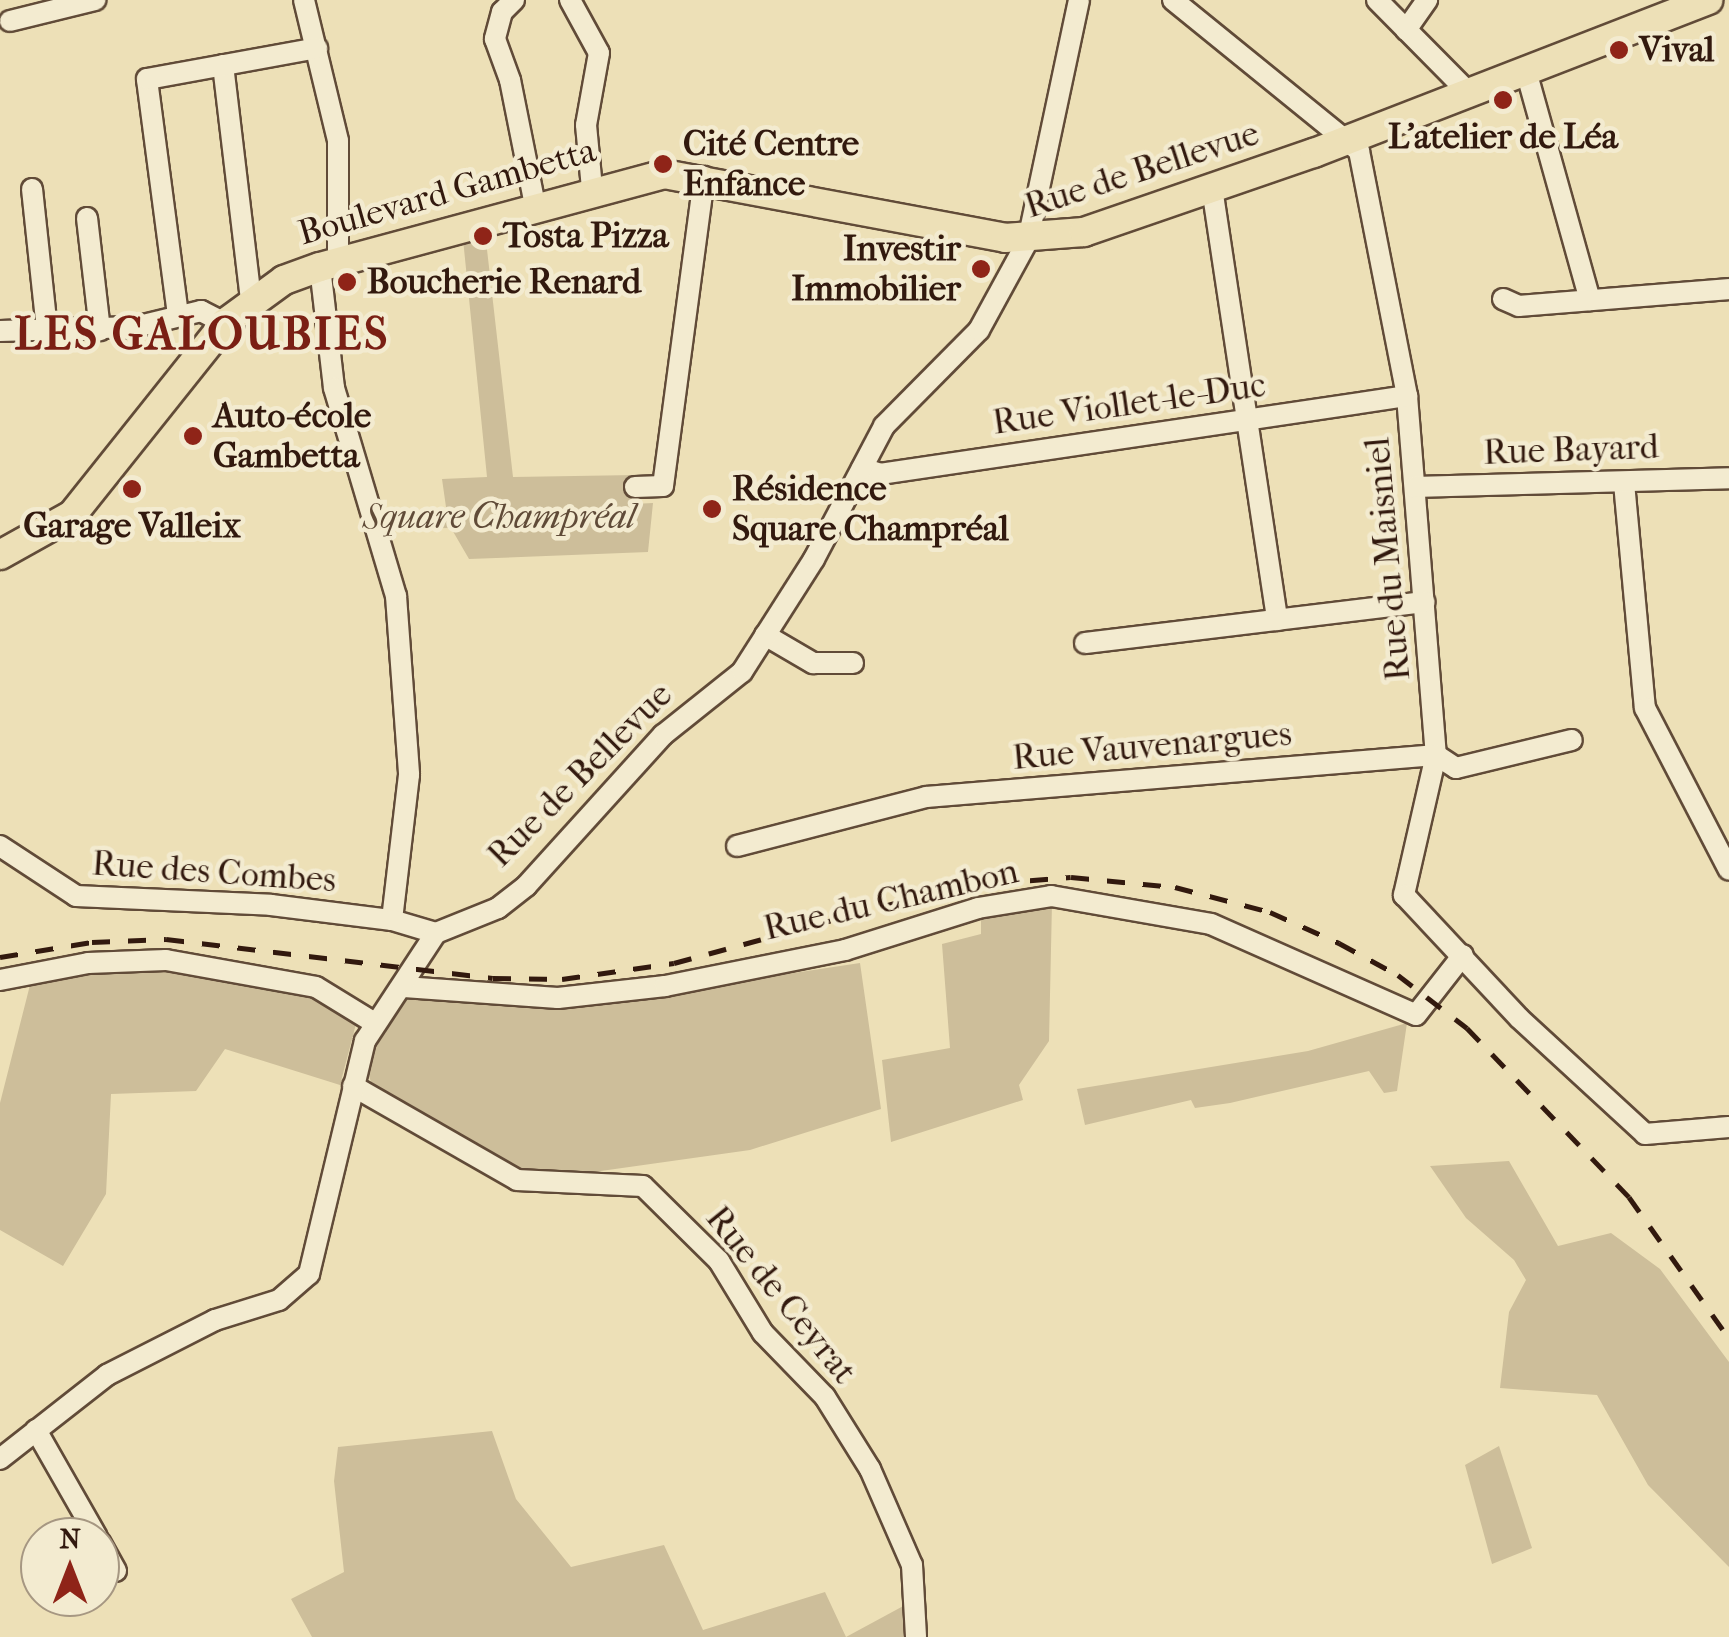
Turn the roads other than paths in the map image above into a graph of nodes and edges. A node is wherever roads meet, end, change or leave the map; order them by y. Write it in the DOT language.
graph roads {
  1 [pos="96,0"];
  2 [pos="304,0"];
  3 [pos="514,0"];
  4 [pos="570,0"];
  5 [pos="1079,0"];
  6 [pos="1173,0"];
  7 [pos="1376,0"];
  8 [pos="1427,0"];
  9 [pos="1701,2"];
  10 [pos="10,21"];
  11 [pos="1406,30"];
  12 [pos="318,48"];
  13 [pos="223,65"];
  14 [pos="1526,71"];
  15 [pos="1469,93"];
  16 [pos="1345,141"];
  17 [pos="704,177"];
  18 [pos="1212,188"];
  19 [pos="32,189"];
  20 [pos="592,189"];
  21 [pos="534,205"];
  22 [pos="87,218"];
  23 [pos="1028,240"];
  24 [pos="329,264"];
  25 [pos="1729,288"];
  26 [pos="251,299"];
  27 [pos="1503,299"];
  28 [pos="1590,300"];
  29 [pos="178,315"];
  30 [pos="225,323"];
  31 [pos="46,329"];
  32 [pos="100,330"];
  33 [pos="0,331"];
  34 [pos="1407,396"];
  35 [pos="1246,420"];
  36 [pos="862,468"];
  37 [pos="1729,478"];
  38 [pos="1624,484"];
  39 [pos="635,487"];
  40 [pos="1416,487"];
  41 [pos="0,556"];
  42 [pos="1426,602"];
  43 [pos="1277,620"];
  44 [pos="765,635"];
  45 [pos="1085,643"];
  46 [pos="853,663"];
  47 [pos="1572,740"];
  48 [pos="1436,755"];
  49 [pos="0,846"];
  50 [pos="737,846"];
  51 [pos="1729,870"];
  52 [pos="392,920"];
  53 [pos="436,934"];
  54 [pos="1462,955"];
  55 [pos="0,980"];
  56 [pos="404,987"];
  57 [pos="372,1022"];
  58 [pos="353,1086"];
  59 [pos="1729,1127"];
  60 [pos="36,1430"];
  61 [pos="0,1459"];
  62 [pos="86,1517"];
  63 [pos="916,1637"];
  1 -- 10 [label="street"];
  2 -- 12 [label="street"];
  3 -- 21 [label="street"];
  4 -- 20 [label="street"];
  5 -- 23 [label="street"];
  6 -- 16 [label="street"];
  7 -- 11 [label="street"];
  8 -- 11 [label="street"];
  9 -- 14 [label="main road, Rue de Bellevue"];
  11 -- 15 [label="street"];
  12 -- 13 [label="street"];
  12 -- 24 [label="street"];
  13 -- 26 [label="street"];
  13 -- 29 [label="street"];
  14 -- 15 [label="main road, Rue de Bellevue"];
  14 -- 28 [label="street"];
  15 -- 16 [label="main road, Rue de Bellevue"];
  16 -- 18 [label="main road, Rue de Bellevue"];
  16 -- 34 [label="street, Rue du Maisniel"];
  17 -- 20 [label="main road, Boulevard Gambetta"];
  17 -- 23 [label="main road, Boulevard Gambetta"];
  17 -- 39 [label="street"];
  18 -- 23 [label="main road, Rue de Bellevue"];
  18 -- 35 [label="street"];
  19 -- 31 [label="street"];
  20 -- 21 [label="main road, Boulevard Gambetta"];
  21 -- 24 [label="main road, Boulevard Gambetta"];
  22 -- 32 [label="street"];
  23 -- 36 [label="street, Rue de Bellevue"];
  24 -- 26 [label="main road, Boulevard Gambetta"];
  24 -- 52 [label="street"];
  25 -- 28 [label="street"];
  26 -- 30 [label="main road, Boulevard Gambetta"];
  27 -- 28 [label="street"];
  29 -- 30 [label="street"];
  29 -- 32 [label="street"];
  30 -- 41 [label="main road, Boulevard Gambetta"];
  31 -- 32 [label="street"];
  31 -- 33 [label="street"];
  34 -- 35 [label="street, Rue Viollet-le-Duc"];
  34 -- 40 [label="street, Rue du Maisniel"];
  35 -- 36 [label="street, Rue Viollet-le-Duc"];
  35 -- 43 [label="street"];
  36 -- 44 [label="street, Rue de Bellevue"];
  37 -- 38 [label="street, Rue Bayard"];
  38 -- 40 [label="street, Rue Bayard"];
  38 -- 51 [label="street"];
  40 -- 42 [label="street, Rue du Maisniel"];
  42 -- 43 [label="street"];
  42 -- 48 [label="street, Rue du Maisniel"];
  43 -- 45 [label="street"];
  44 -- 46 [label="street"];
  44 -- 53 [label="street, Rue de Bellevue"];
  47 -- 48 [label="street, Rue Vauvenargues"];
  48 -- 50 [label="street, Rue Vauvenargues"];
  48 -- 54 [label="street, Rue du Maisniel"];
  49 -- 52 [label="street, Rue des Combes"];
  52 -- 53 [label="street, Rue des Combes"];
  53 -- 56 [label="street"];
  54 -- 56 [label="street, Rue du Chambon"];
  54 -- 59 [label="street"];
  55 -- 57 [label="street"];
  56 -- 57 [label="street"];
  57 -- 58 [label="street"];
  58 -- 60 [label="street"];
  58 -- 63 [label="street, Rue de Ceyrat"];
  60 -- 61 [label="street"];
  60 -- 62 [label="street"];
}
